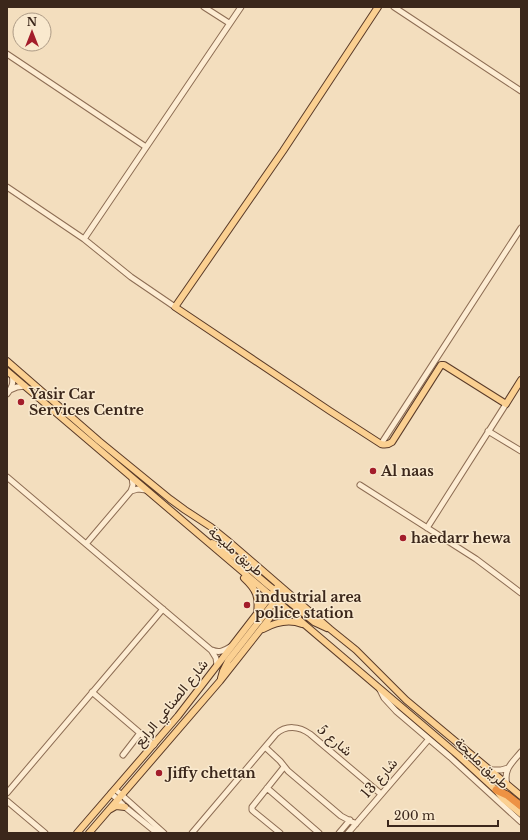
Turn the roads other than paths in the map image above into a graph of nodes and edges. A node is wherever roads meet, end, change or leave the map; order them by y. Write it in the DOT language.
graph roads {
  1 [pos="204,7"];
  2 [pos="241,7"];
  3 [pos="378,7"];
  4 [pos="394,7"];
  5 [pos="229,23"];
  6 [pos="7,54"];
  7 [pos="521,91"];
  8 [pos="146,147"];
  9 [pos="7,187"];
  10 [pos="521,228"];
  11 [pos="84,239"];
  12 [pos="175,307"];
  13 [pos="7,361"];
  14 [pos="7,371"];
  15 [pos="12,375"];
  16 [pos="521,380"];
  17 [pos="25,386"];
  18 [pos="9,392"];
  19 [pos="506,404"];
  20 [pos="488,431"];
  21 [pos="380,444"];
  22 [pos="521,452"];
  23 [pos="7,477"];
  24 [pos="132,478"];
  25 [pos="360,485"];
  26 [pos="146,490"];
  27 [pos="131,491"];
  28 [pos="427,528"];
  29 [pos="207,541"];
  30 [pos="86,544"];
  31 [pos="237,567"];
  32 [pos="521,593"];
  33 [pos="280,594"];
  34 [pos="162,609"];
  35 [pos="256,615"];
  36 [pos="305,625"];
  37 [pos="260,630"];
  38 [pos="230,647"];
  39 [pos="211,650"];
  40 [pos="217,665"];
  41 [pos="220,681"];
  42 [pos="380,690"];
  43 [pos="92,692"];
  44 [pos="140,733"];
  45 [pos="429,739"];
  46 [pos="154,745"];
  47 [pos="265,747"];
  48 [pos="521,752"];
  49 [pos="123,755"];
  50 [pos="284,767"];
  51 [pos="508,768"];
  52 [pos="490,770"];
  53 [pos="507,785"];
  54 [pos="267,788"];
  55 [pos="496,790"];
  56 [pos="113,791"];
  57 [pos="7,793"];
  58 [pos="381,794"];
  59 [pos="521,796"];
  60 [pos="119,797"];
  61 [pos="7,801"];
  62 [pos="125,806"];
  63 [pos="521,806"];
  64 [pos="108,810"];
  65 [pos="521,814"];
  66 [pos="350,820"];
  67 [pos="521,822"];
  68 [pos="356,824"];
  69 [pos="45,833"];
  70 [pos="77,833"];
  71 [pos="89,833"];
  72 [pos="157,833"];
  73 [pos="164,833"];
  74 [pos="192,833"];
  75 [pos="280,833"];
  76 [pos="319,833"];
  77 [pos="339,833"];
  78 [pos="348,833"];
  1 -- 5 [label="street"];
  2 -- 5 [label="street"];
  3 -- 12 [label="main road"];
  4 -- 7 [label="street"];
  5 -- 8 [label="street"];
  6 -- 8 [label="street"];
  8 -- 11 [label="street"];
  9 -- 11 [label="street"];
  10 -- 21 [label="street"];
  11 -- 12 [label="street"];
  12 -- 21 [label="main road"];
  13 -- 33 [label="main road, طريق مليحة"];
  14 -- 15 [label="main road, طريق مليحة"];
  15 -- 17 [label="main road, طريق مليحة"];
  15 -- 18 [label="street"];
  16 -- 19 [label="main road"];
  17 -- 18 [label="street"];
  17 -- 24 [label="main road, طريق مليحة"];
  19 -- 20 [label="street"];
  19 -- 21 [label="main road"];
  20 -- 22 [label="street"];
  20 -- 28 [label="street"];
  23 -- 30 [label="street"];
  24 -- 26 [label="main road, طريق مليحة"];
  24 -- 27 [label="street"];
  25 -- 28 [label="street"];
  26 -- 27 [label="street"];
  26 -- 29 [label="main road, طريق مليحة"];
  27 -- 30 [label="street"];
  28 -- 32 [label="street"];
  29 -- 31 [label="main road, طريق مليحة"];
  29 -- 33 [label="main road"];
  30 -- 34 [label="street"];
  31 -- 33 [label="main road, طريق مليحة"];
  31 -- 35 [label="main road"];
  33 -- 35 [label="main road, شارع الصناعي الرابع"];
  33 -- 36 [label="main road, طريق مليحة"];
  33 -- 37 [label="main road, شارع الصناعي الرابع"];
  33 -- 41 [label="main road"];
  33 -- 52 [label="main road, طريق مليحة"];
  34 -- 39 [label="street"];
  34 -- 43 [label="street"];
  35 -- 38 [label="main road, شارع الصناعي الرابع"];
  36 -- 37 [label="main road"];
  36 -- 42 [label="main road, طريق مليحة"];
  37 -- 41 [label="main road, شارع الصناعي الرابع"];
  38 -- 39 [label="street"];
  38 -- 40 [label="main road, شارع الصناعي الرابع"];
  39 -- 40 [label="street"];
  40 -- 46 [label="main road, شارع الصناعي الرابع"];
  41 -- 60 [label="main road, شارع الصناعي الرابع"];
  42 -- 45 [label="street"];
  42 -- 55 [label="main road, طريق مليحة"];
  43 -- 44 [label="street"];
  43 -- 57 [label="street"];
  44 -- 46 [label="street"];
  44 -- 49 [label="street"];
  45 -- 58 [label="street, شارع 13"];
  45 -- 67 [label="street"];
  46 -- 56 [label="main road, شارع الصناعي الرابع"];
  47 -- 50 [label="street"];
  47 -- 58 [label="street, شارع 5"];
  47 -- 74 [label="street, شارع 5"];
  48 -- 51 [label="street"];
  50 -- 54 [label="street"];
  50 -- 66 [label="street"];
  51 -- 52 [label="street"];
  51 -- 53 [label="street"];
  52 -- 53 [label="main road, طريق مليحة"];
  53 -- 59 [label="main road, طريق مليحة"];
  54 -- 75 [label="street"];
  54 -- 76 [label="street"];
  55 -- 63 [label="highway"];
  55 -- 65 [label="main road, طريق مليحة"];
  56 -- 60 [label="street"];
  56 -- 70 [label="main road, شارع الصناعي الرابع"];
  58 -- 68 [label="street, شارع 13"];
  60 -- 62 [label="street"];
  60 -- 64 [label="main road, شارع الصناعي الرابع"];
  60 -- 73 [label="street"];
  61 -- 69 [label="street"];
  62 -- 64 [label="main road"];
  62 -- 72 [label="street"];
  64 -- 71 [label="main road, شارع الصناعي الرابع"];
  66 -- 68 [label="street"];
  66 -- 77 [label="street"];
  68 -- 78 [label="street, شارع 13"];
}
